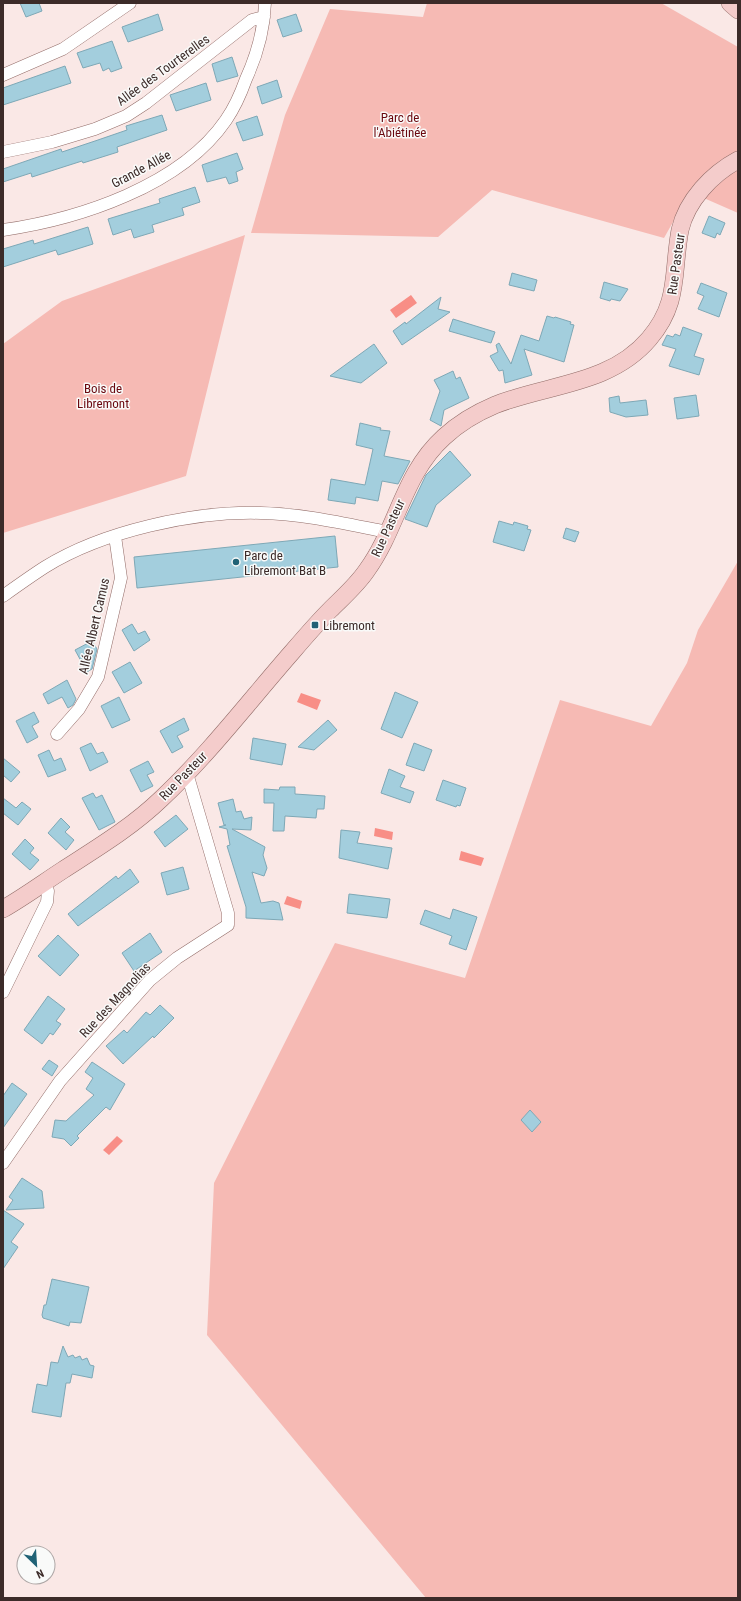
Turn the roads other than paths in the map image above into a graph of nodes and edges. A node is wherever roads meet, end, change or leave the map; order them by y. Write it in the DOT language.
graph roads {
  1 [pos="130,3"];
  2 [pos="265,3"];
  3 [pos="730,3"];
  4 [pos="738,10"];
  5 [pos="264,17"];
  6 [pos="3,75"];
  7 [pos="3,152"];
  8 [pos="738,160"];
  9 [pos="3,230"];
  10 [pos="387,532"];
  11 [pos="115,536"];
  12 [pos="3,596"];
  13 [pos="57,734"];
  14 [pos="185,775"];
  15 [pos="43,883"];
  16 [pos="3,908"];
  17 [pos="3,992"];
  18 [pos="3,1162"];
  1 -- 6 [label="street"];
  2 -- 5 [label="street, Grande Allée"];
  3 -- 4 [label="street"];
  5 -- 7 [label="street, Allée des Tourterelles"];
  5 -- 9 [label="street, Grande Allée"];
  8 -- 10 [label="street, Rue Pasteur"];
  10 -- 11 [label="street"];
  10 -- 14 [label="street, Rue Pasteur"];
  11 -- 12 [label="street"];
  11 -- 13 [label="street, Allée Albert Camus"];
  14 -- 15 [label="street, Rue Pasteur"];
  14 -- 18 [label="street, Rue des Magnolias"];
  15 -- 16 [label="street, Rue Pasteur"];
  15 -- 17 [label="street"];
}
